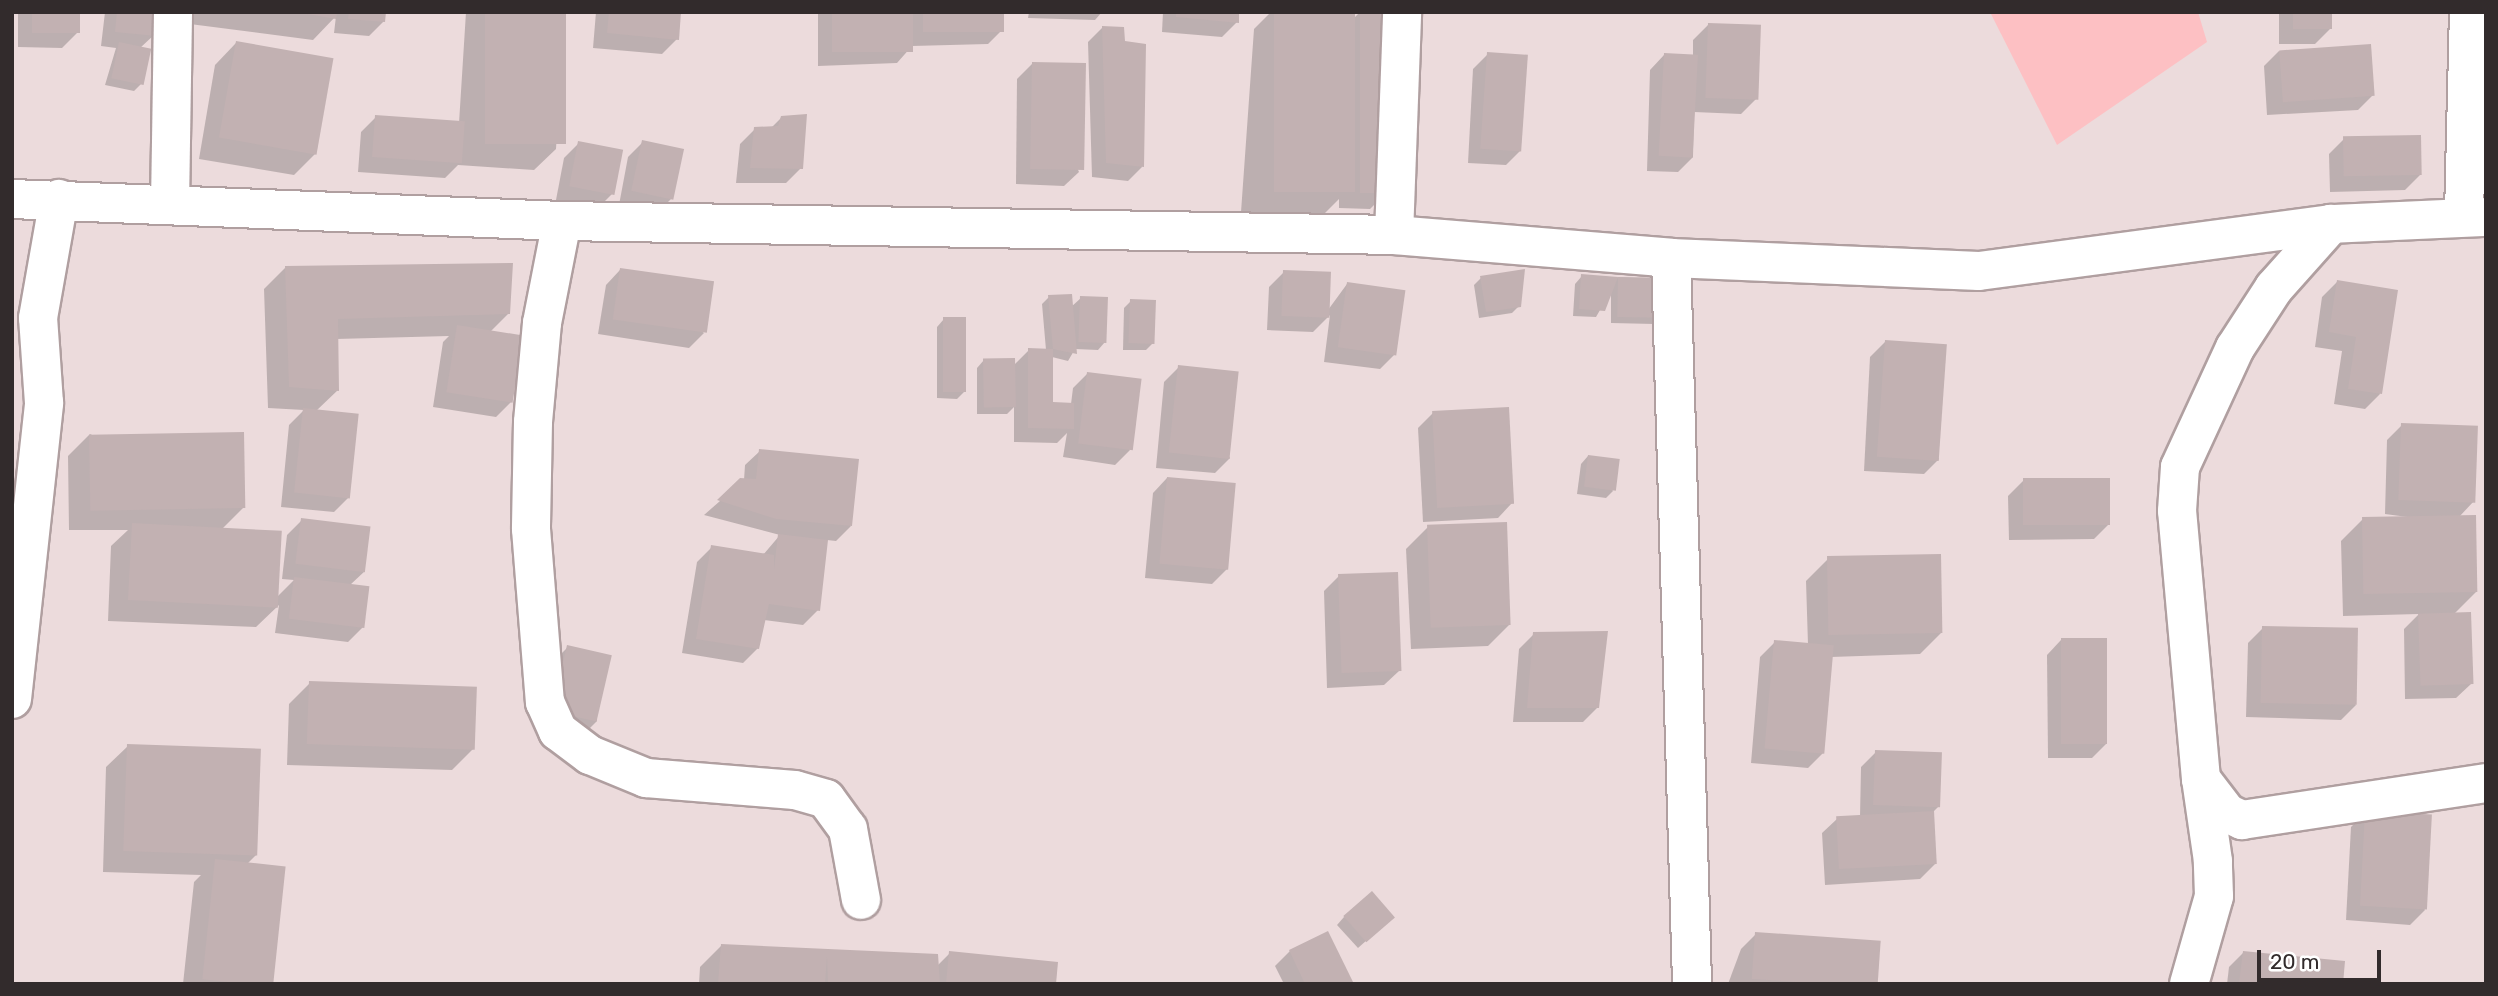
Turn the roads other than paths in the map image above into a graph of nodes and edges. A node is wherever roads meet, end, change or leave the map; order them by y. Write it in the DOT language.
graph roads {
  1 [pos="173,12"];
  2 [pos="1402,12"];
  3 [pos="2469,12"];
  4 [pos="12,199"];
  5 [pos="59,200"];
  6 [pos="170,205"];
  7 [pos="2475,216"];
  8 [pos="562,221"];
  9 [pos="2331,224"];
  10 [pos="1394,235"];
  11 [pos="1671,258"];
  12 [pos="12,699"];
  13 [pos="2201,779"];
  14 [pos="2486,783"];
  15 [pos="860,900"];
  16 [pos="1692,984"];
  17 [pos="2189,984"];
  1 -- 6 [label="street"];
  2 -- 10 [label="street"];
  3 -- 7 [label="street"];
  4 -- 5 [label="street"];
  5 -- 6 [label="street"];
  5 -- 12 [label="street"];
  6 -- 8 [label="street"];
  7 -- 9 [label="street"];
  8 -- 10 [label="street"];
  8 -- 15 [label="street"];
  9 -- 11 [label="street"];
  9 -- 13 [label="street"];
  10 -- 11 [label="street"];
  11 -- 16 [label="street"];
  13 -- 14 [label="street"];
  13 -- 17 [label="street"];
}
